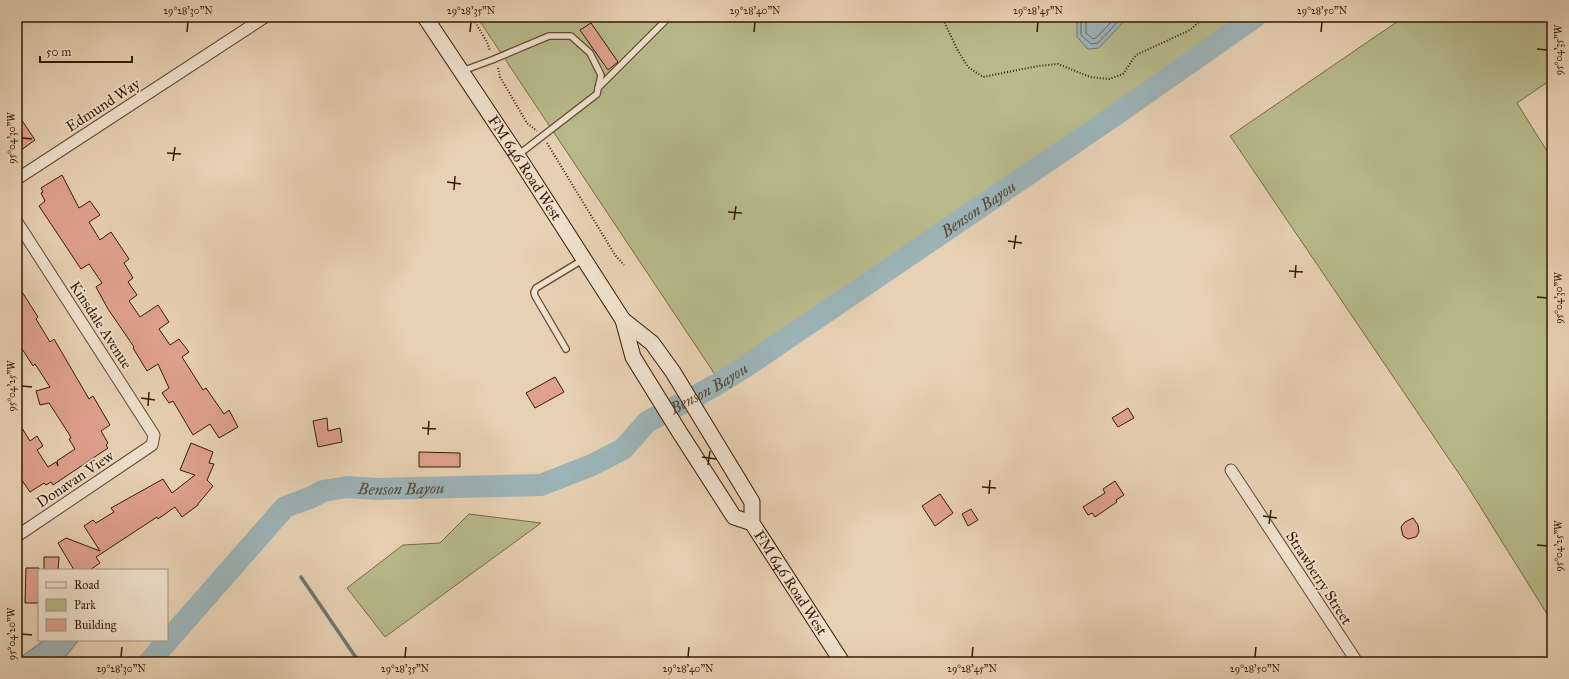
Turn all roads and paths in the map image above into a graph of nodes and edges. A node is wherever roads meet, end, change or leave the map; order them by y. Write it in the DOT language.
graph roads {
  1 [pos="265,17"];
  2 [pos="472,17"];
  3 [pos="669,17"];
  4 [pos="891,17"];
  5 [pos="942,17"];
  6 [pos="1204,17"];
  7 [pos="431,19"];
  8 [pos="886,19"];
  9 [pos="492,60"];
  10 [pos="461,71"];
  11 [pos="598,89"];
  12 [pos="542,135"];
  13 [pos="517,155"];
  14 [pos="17,179"];
  15 [pos="17,222"];
  16 [pos="584,259"];
  17 [pos="624,265"];
  18 [pos="623,320"];
  19 [pos="566,349"];
  20 [pos="152,445"];
  21 [pos="1230,470"];
  22 [pos="752,523"];
  23 [pos="17,530"];
  24 [pos="842,662"];
  25 [pos="1357,662"];
  1 -- 14 [label="street, Edmund Way"];
  2 -- 9 [label="path"];
  3 -- 11 [label="lane"];
  4 -- 8 [label="path"];
  5 -- 6 [label="path"];
  7 -- 10 [label="main road, FM 646 Road West"];
  9 -- 10 [label="lane"];
  9 -- 11 [label="lane"];
  9 -- 12 [label="path"];
  10 -- 13 [label="main road, FM 646 Road West"];
  11 -- 12 [label="lane"];
  12 -- 13 [label="lane"];
  12 -- 17 [label="path"];
  13 -- 16 [label="main road, FM 646 Road West"];
  15 -- 20 [label="street, Kinsdale Avenue"];
  16 -- 18 [label="main road, FM 646 Road West"];
  16 -- 19 [label="lane"];
  18 -- 22 [label="main road, FM 646 Road West"];
  18 -- 22 [label="main road, FM 646 Road West"];
  20 -- 23 [label="street, Donavan View"];
  21 -- 25 [label="street, Strawberry Street"];
  22 -- 24 [label="main road, FM 646 Road West"];
}
